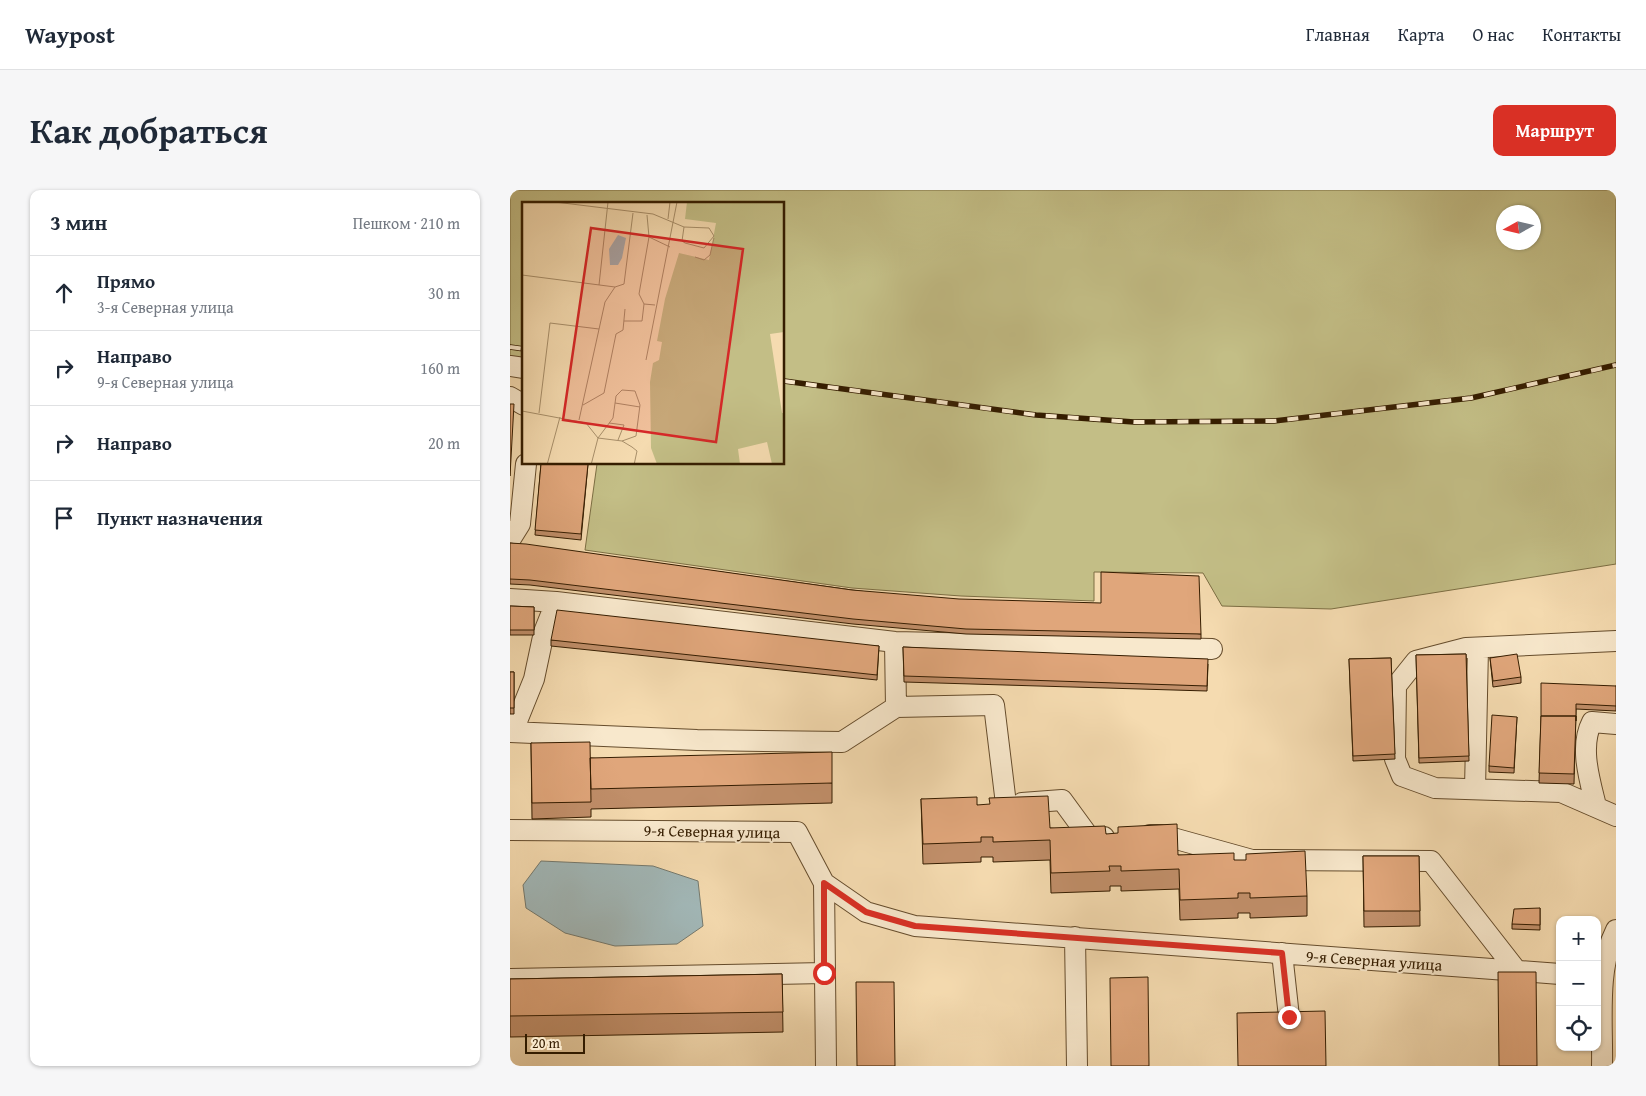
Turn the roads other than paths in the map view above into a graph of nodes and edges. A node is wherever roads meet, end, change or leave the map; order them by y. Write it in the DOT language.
graph roads {
  1 [pos="510,396"];
  2 [pos="522,404"];
  3 [pos="526,465"];
  4 [pos="510,540"];
  5 [pos="510,599"];
  6 [pos="556,602"];
  7 [pos="1616,641"];
  8 [pos="895,642"];
  9 [pos="1478,648"];
  10 [pos="1212,649"];
  11 [pos="896,707"];
  12 [pos="1616,724"];
  13 [pos="512,731"];
  14 [pos="1475,789"];
  15 [pos="1596,806"];
  16 [pos="1616,816"];
  17 [pos="510,830"];
  18 [pos="824,883"];
  19 [pos="1616,930"];
  20 [pos="1074,937"];
  21 [pos="1282,953"];
  22 [pos="1516,970"];
  23 [pos="824,973"];
  24 [pos="1556,974"];
  25 [pos="1601,977"];
  26 [pos="510,979"];
  27 [pos="1289,1017"];
  28 [pos="826,1066"];
  29 [pos="1077,1066"];
  30 [pos="1602,1066"];
  1 -- 2 [label="street"];
  3 -- 4 [label="street"];
  5 -- 6 [label="street"];
  6 -- 8 [label="street"];
  6 -- 13 [label="street"];
  7 -- 9 [label="street"];
  8 -- 10 [label="street"];
  8 -- 11 [label="street"];
  9 -- 14 [label="street"];
  9 -- 14 [label="street"];
  11 -- 13 [label="street"];
  11 -- 22 [label="street"];
  12 -- 15 [label="street"];
  14 -- 15 [label="street"];
  15 -- 16 [label="street"];
  17 -- 18 [label="street, 9-я Северная улица"];
  18 -- 20 [label="street, 9-я Северная улица"];
  18 -- 23 [label="street"];
  19 -- 25 [label="street"];
  20 -- 21 [label="street, 9-я Северная улица"];
  20 -- 29 [label="street"];
  21 -- 22 [label="street, 9-я Северная улица"];
  21 -- 27 [label="street"];
  22 -- 24 [label="street, 9-я Северная улица"];
  23 -- 26 [label="street"];
  23 -- 28 [label="street"];
  25 -- 30 [label="street"];
}
